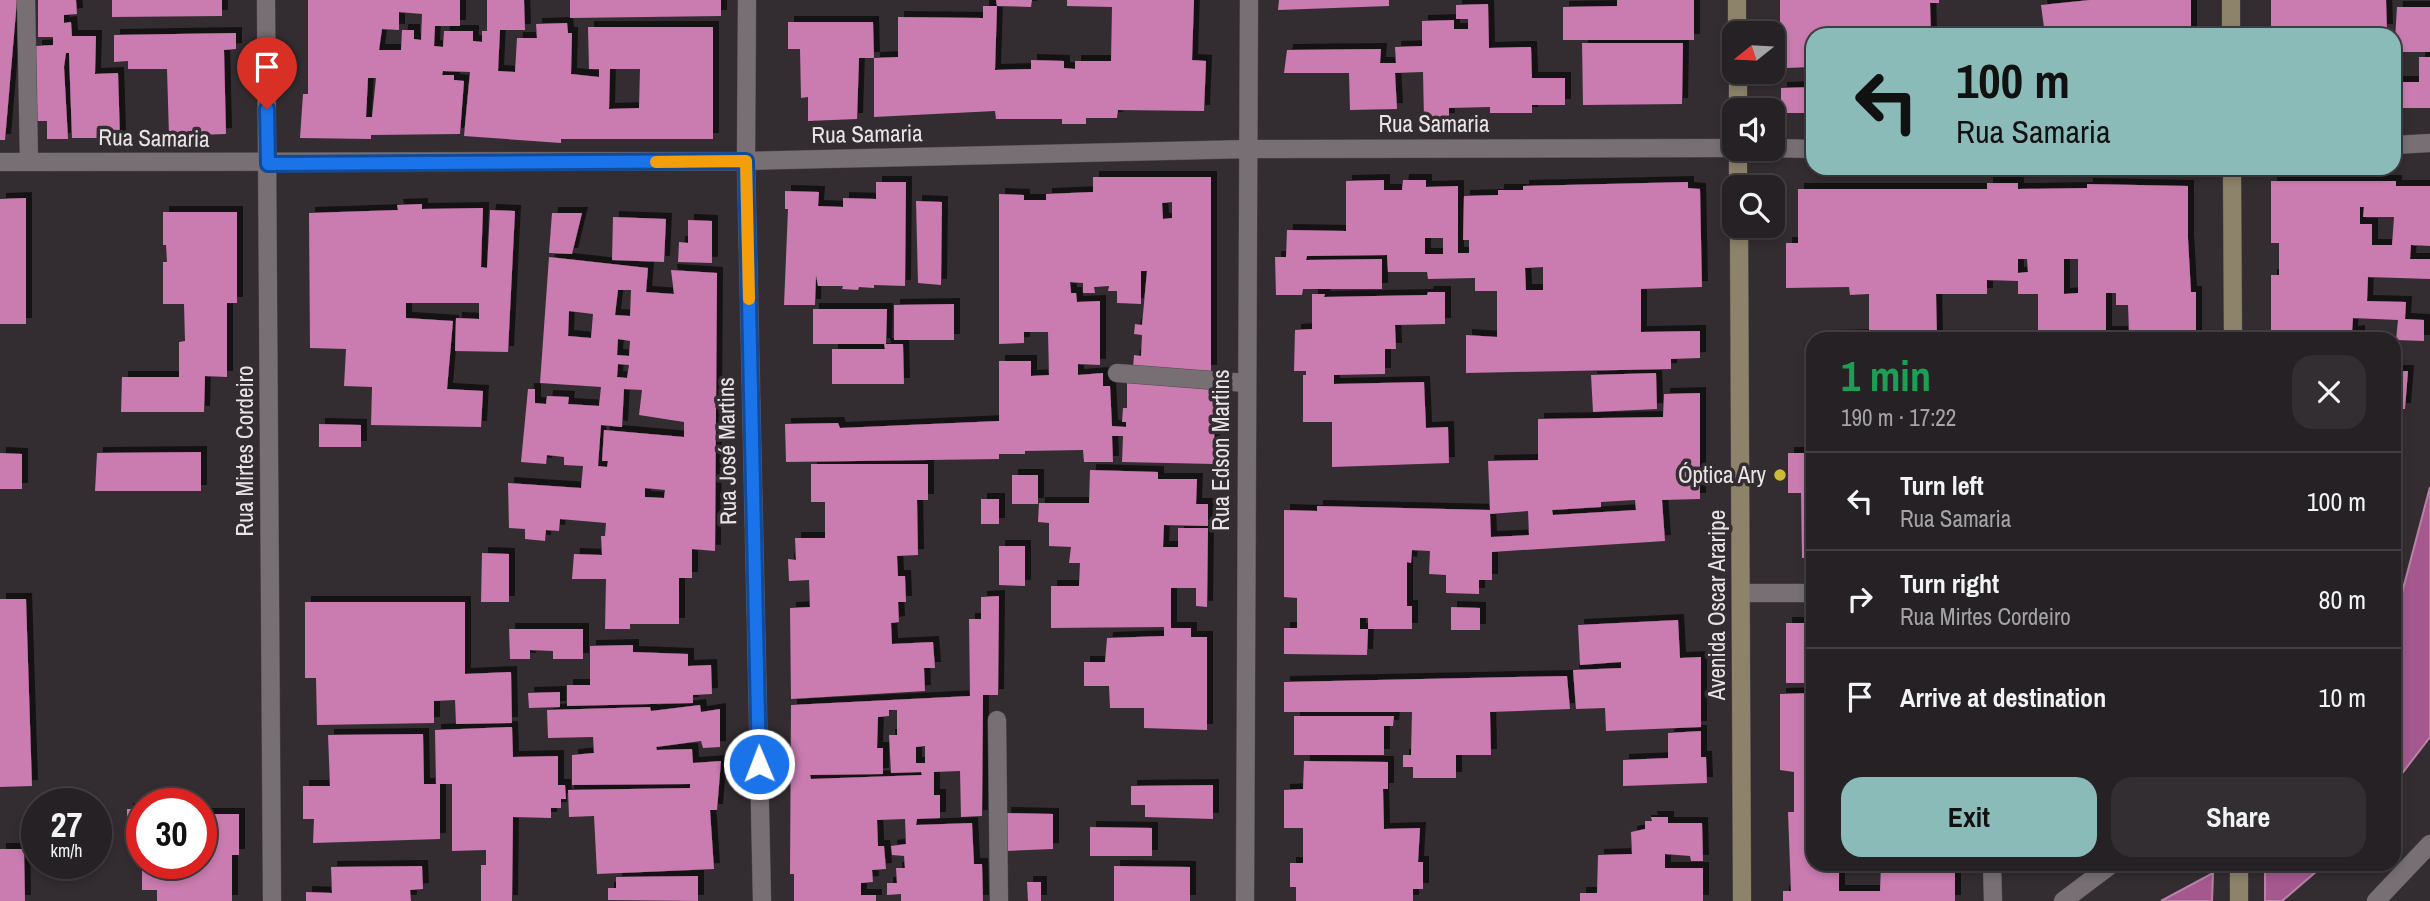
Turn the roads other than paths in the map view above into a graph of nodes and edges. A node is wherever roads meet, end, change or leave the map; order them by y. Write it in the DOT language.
graph roads {
  1 [pos="26,0"];
  2 [pos="266,0"];
  3 [pos="747,0"];
  4 [pos="1249,0"];
  5 [pos="1737,0"];
  6 [pos="2231,0"];
  7 [pos="1737,21"];
  8 [pos="2231,28"];
  9 [pos="2430,143"];
  10 [pos="2401,145"];
  11 [pos="1722,148"];
  12 [pos="1785,148"];
  13 [pos="1249,149"];
  14 [pos="1806,149"];
  15 [pos="29,161"];
  16 [pos="746,161"];
  17 [pos="0,162"];
  18 [pos="268,164"];
  19 [pos="2232,175"];
  20 [pos="1739,238"];
  21 [pos="2233,332"];
  22 [pos="1116,373"];
  23 [pos="1246,383"];
  24 [pos="1742,593"];
  25 [pos="1806,593"];
  26 [pos="997,720"];
  27 [pos="2430,844"];
  28 [pos="1992,871"];
  29 [pos="2103,871"];
  30 [pos="2239,871"];
  31 [pos="272,901"];
  32 [pos="762,901"];
  33 [pos="999,901"];
  34 [pos="1245,901"];
  35 [pos="1742,901"];
  36 [pos="1993,901"];
  37 [pos="2063,901"];
  38 [pos="2239,901"];
  39 [pos="2376,901"];
  1 -- 15 [label="street"];
  2 -- 18 [label="street, Rua Mirtes Cordeiro"];
  3 -- 16 [label="street, Rua José Martins"];
  4 -- 13 [label="street, Rua Edson Martins"];
  5 -- 7 [label="street"];
  6 -- 8 [label="street"];
  9 -- 10 [label="street"];
  11 -- 13 [label="street, Rua Samaria"];
  12 -- 14 [label="street"];
  13 -- 16 [label="street, Rua Samaria"];
  13 -- 23 [label="street, Rua Edson Martins"];
  15 -- 17 [label="street, Rua Samaria"];
  15 -- 18 [label="street, Rua Samaria"];
  16 -- 18 [label="street, Rua Samaria"];
  16 -- 32 [label="street, Rua José Martins"];
  18 -- 31 [label="street, Rua Mirtes Cordeiro"];
  19 -- 21 [label="street"];
  20 -- 24 [label="street, Avenida Oscar Araripe"];
  22 -- 23 [label="street"];
  23 -- 34 [label="street, Rua Edson Martins"];
  24 -- 25 [label="street"];
  24 -- 35 [label="street, Avenida Oscar Araripe"];
  26 -- 33 [label="street"];
  27 -- 39 [label="street"];
  28 -- 36 [label="street"];
  29 -- 37 [label="street"];
  30 -- 38 [label="street"];
}
